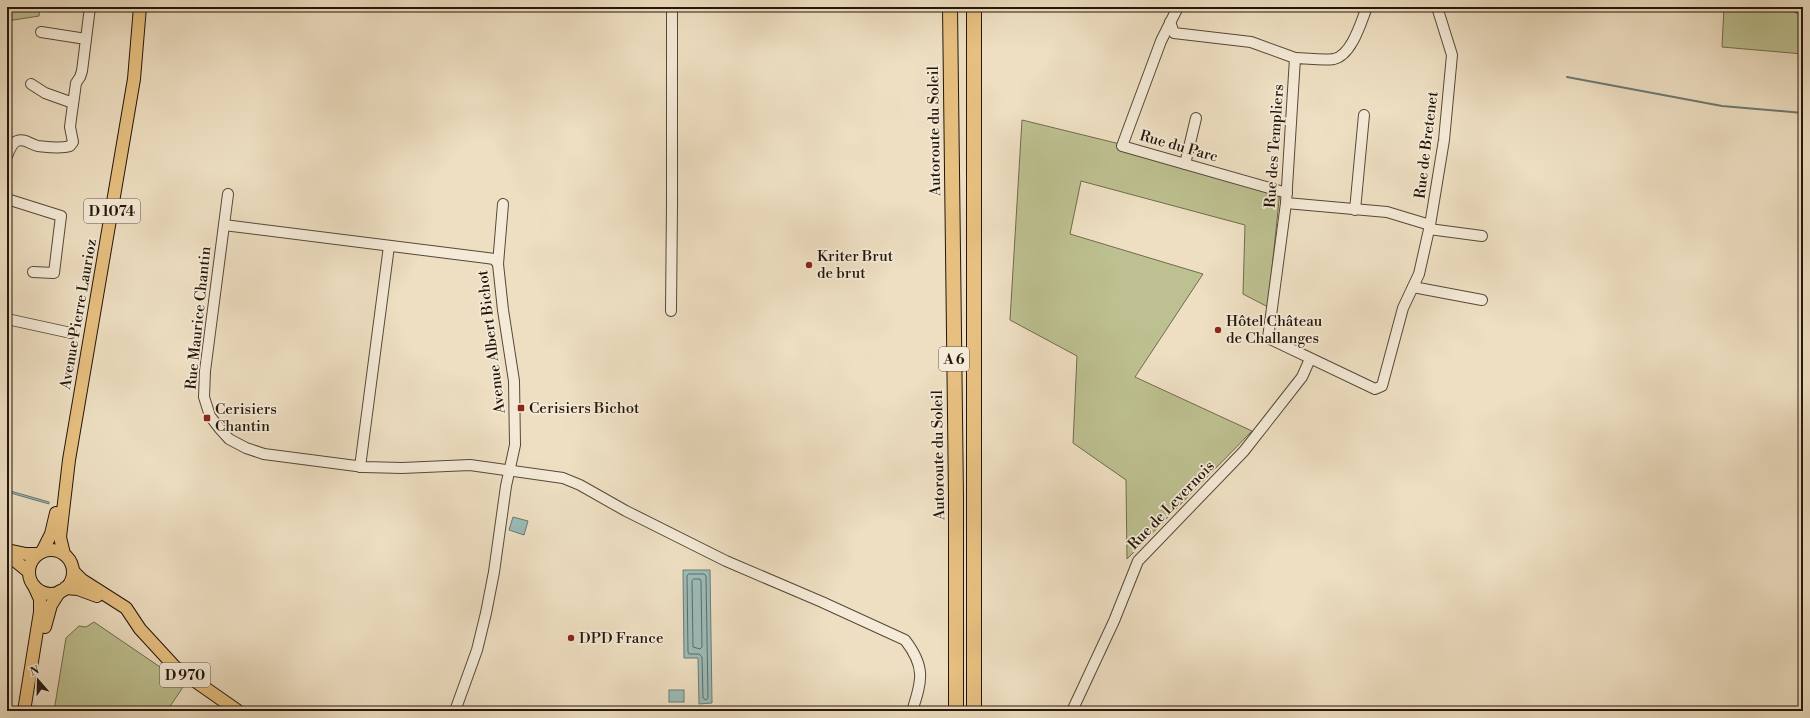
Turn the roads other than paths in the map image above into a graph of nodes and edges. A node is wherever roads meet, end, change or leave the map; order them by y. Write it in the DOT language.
graph roads {
  1 [pos="90,7"];
  2 [pos="140,7"];
  3 [pos="672,7"];
  4 [pos="950,7"];
  5 [pos="974,7"];
  6 [pos="1178,7"];
  7 [pos="1366,7"];
  8 [pos="1437,7"];
  9 [pos="1797,7"];
  10 [pos="1803,9"];
  11 [pos="1170,22"];
  12 [pos="41,32"];
  13 [pos="86,39"];
  14 [pos="1296,58"];
  15 [pos="31,84"];
  16 [pos="73,103"];
  17 [pos="1364,115"];
  18 [pos="1196,118"];
  19 [pos="7,156"];
  20 [pos="1185,164"];
  21 [pos="228,194"];
  22 [pos="1286,198"];
  23 [pos="7,200"];
  24 [pos="503,204"];
  25 [pos="1355,210"];
  26 [pos="224,225"];
  27 [pos="1430,227"];
  28 [pos="1482,236"];
  29 [pos="389,246"];
  30 [pos="498,264"];
  31 [pos="33,272"];
  32 [pos="1413,287"];
  33 [pos="1482,300"];
  34 [pos="671,311"];
  35 [pos="7,319"];
  36 [pos="71,334"];
  37 [pos="1310,359"];
  38 [pos="69,460"];
  39 [pos="360,467"];
  40 [pos="510,469"];
  41 [pos="7,550"];
  42 [pos="40,553"];
  43 [pos="7,554"];
  44 [pos="64,554"];
  45 [pos="73,571"];
  46 [pos="29,572"];
  47 [pos="34,585"];
  48 [pos="63,590"];
  49 [pos="140,629"];
  50 [pos="24,711"];
  51 [pos="28,711"];
  52 [pos="238,711"];
  53 [pos="455,711"];
  54 [pos="912,711"];
  55 [pos="956,711"];
  56 [pos="974,711"];
  57 [pos="1072,711"];
  1 -- 13 [label="street"];
  2 -- 38 [label="main road, Avenue Pierre Laurioz / D 1074"];
  3 -- 34 [label="street"];
  4 -- 55 [label="highway, Autoroute du Soleil / A 6"];
  5 -- 56 [label="highway, A 6"];
  6 -- 11 [label="street"];
  7 -- 14 [label="street"];
  8 -- 27 [label="street, Rue de Bretenet"];
  9 -- 10 [label="street"];
  11 -- 14 [label="street"];
  11 -- 20 [label="street, Rue du Parc"];
  12 -- 13 [label="street"];
  13 -- 16 [label="street"];
  14 -- 22 [label="street, Rue des Templiers"];
  15 -- 16 [label="street"];
  16 -- 19 [label="street"];
  17 -- 25 [label="street"];
  18 -- 20 [label="street"];
  20 -- 22 [label="street, Rue du Parc"];
  21 -- 26 [label="street, Rue Maurice Chantin"];
  22 -- 25 [label="street, Rue du Parc"];
  22 -- 37 [label="street, Rue des Templiers"];
  23 -- 31 [label="street"];
  24 -- 30 [label="street"];
  25 -- 27 [label="street, Rue du Parc"];
  26 -- 29 [label="street, Avenue Albert Bichot"];
  26 -- 39 [label="street, Rue Maurice Chantin"];
  27 -- 28 [label="street, Rue du Parc"];
  27 -- 32 [label="street, Rue de Bretenet"];
  29 -- 30 [label="street, Avenue Albert Bichot"];
  29 -- 39 [label="street"];
  30 -- 40 [label="street, Avenue Albert Bichot"];
  32 -- 33 [label="street"];
  32 -- 37 [label="street, Rue de Bretenet"];
  35 -- 36 [label="street"];
  37 -- 57 [label="street, Rue de Levernois"];
  38 -- 42 [label="main road, Avenue Pierre Laurioz / D 1074"];
  38 -- 44 [label="main road, Avenue Pierre Laurioz / D 1074"];
  39 -- 40 [label="street, Rue Maurice Chantin"];
  40 -- 53 [label="street, Avenue Albert Bichot"];
  40 -- 54 [label="street, Rue Maurice Chantin"];
  41 -- 42 [label="main road"];
  42 -- 44 [label="main road"];
  42 -- 46 [label="main road"];
  43 -- 46 [label="main road"];
  44 -- 45 [label="main road"];
  45 -- 48 [label="main road"];
  45 -- 49 [label="main road, D 970"];
  46 -- 47 [label="main road"];
  47 -- 48 [label="main road"];
  47 -- 50 [label="main road"];
  48 -- 49 [label="main road, D 970"];
  48 -- 51 [label="main road"];
  49 -- 52 [label="main road, D 970"];
}
